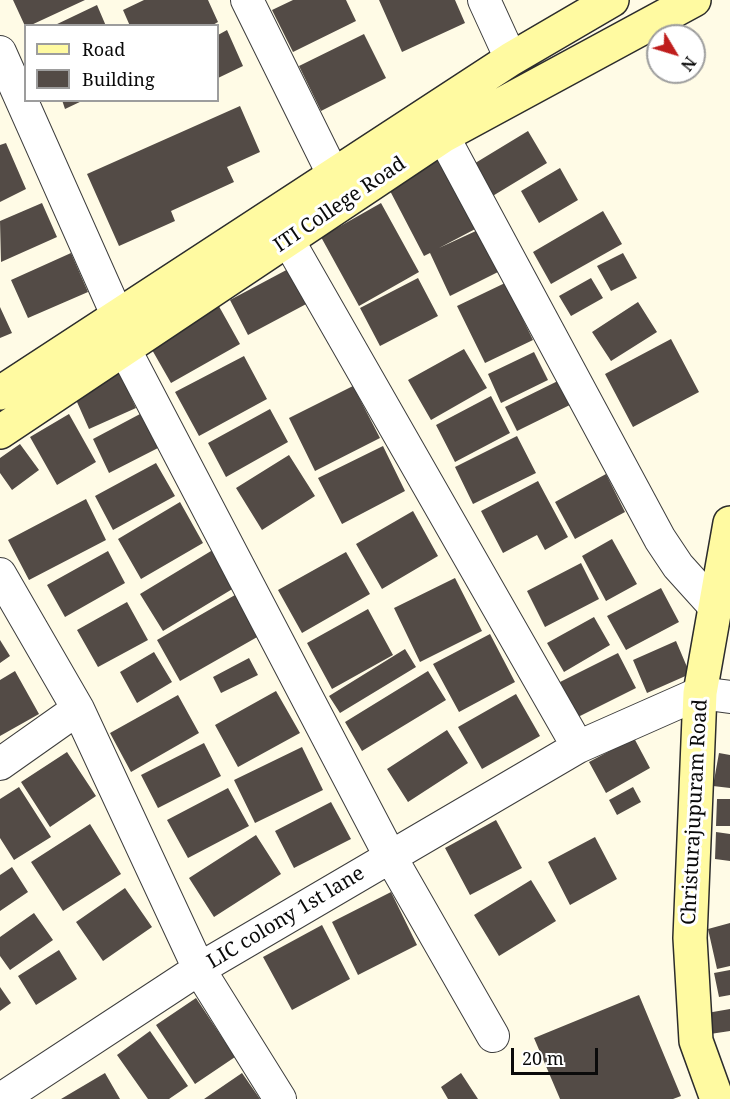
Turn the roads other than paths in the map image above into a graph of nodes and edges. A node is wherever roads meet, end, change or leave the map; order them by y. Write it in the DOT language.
graph roads {
  1 [pos="247,0"];
  2 [pos="484,0"];
  3 [pos="612,0"];
  4 [pos="694,0"];
  5 [pos="0,52"];
  6 [pos="511,59"];
  7 [pos="442,136"];
  8 [pos="333,174"];
  9 [pos="288,240"];
  10 [pos="118,316"];
  11 [pos="125,350"];
  12 [pos="0,393"];
  13 [pos="0,432"];
  14 [pos="730,523"];
  15 [pos="0,574"];
  16 [pos="715,607"];
  17 [pos="715,695"];
  18 [pos="78,709"];
  19 [pos="578,747"];
  20 [pos="0,765"];
  21 [pos="390,856"];
  22 [pos="199,969"];
  23 [pos="494,1036"];
  24 [pos="1,1099"];
  25 [pos="280,1099"];
  26 [pos="717,1099"];
  1 -- 8 [label="street"];
  2 -- 6 [label="street"];
  3 -- 6 [label="street, ITI College Road"];
  4 -- 7 [label="street, ITI College Road"];
  5 -- 10 [label="street"];
  6 -- 8 [label="street, ITI College Road"];
  7 -- 9 [label="street, ITI College Road"];
  7 -- 16 [label="street"];
  8 -- 10 [label="street, ITI College Road"];
  9 -- 11 [label="street, ITI College Road"];
  9 -- 19 [label="street"];
  10 -- 12 [label="street, ITI College Road"];
  11 -- 13 [label="street, ITI College Road"];
  11 -- 21 [label="street"];
  14 -- 16 [label="street, Christurajupuram Road"];
  15 -- 18 [label="street, LIC colony 1st lane"];
  16 -- 17 [label="street, Christurajupuram Road"];
  17 -- 19 [label="street, LIC colony 1st lane"];
  17 -- 26 [label="street, Christurajupuram Road"];
  18 -- 20 [label="street"];
  18 -- 22 [label="street, LIC colony 1st lane"];
  19 -- 21 [label="street, LIC colony 1st lane"];
  21 -- 22 [label="street, LIC colony 1st lane"];
  21 -- 23 [label="street"];
  22 -- 24 [label="street"];
  22 -- 25 [label="street"];
}
